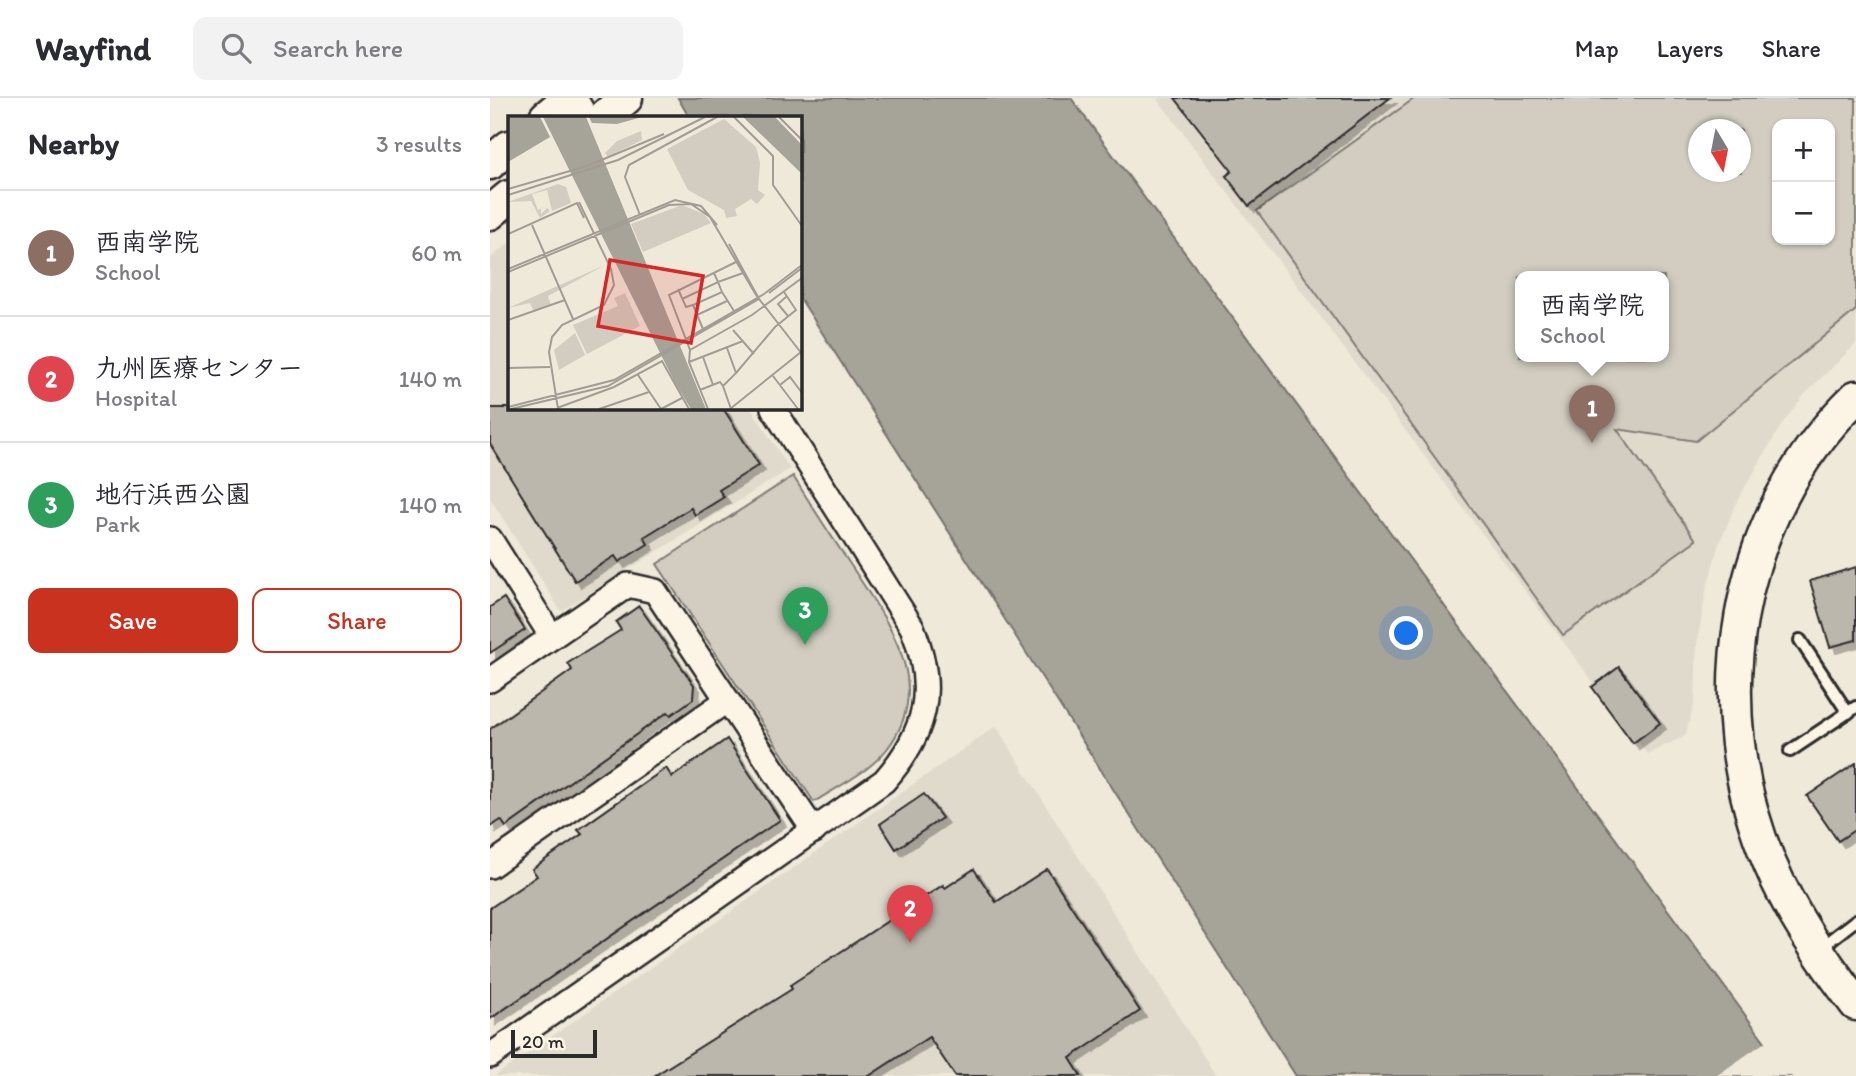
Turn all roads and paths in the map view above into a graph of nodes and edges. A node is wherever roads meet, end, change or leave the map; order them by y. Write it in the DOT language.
graph roads {
  1 [pos="569,98"];
  2 [pos="575,98"];
  3 [pos="626,98"];
  4 [pos="547,116"];
  5 [pos="585,116"];
  6 [pos="605,116"];
  7 [pos="508,149"];
  8 [pos="490,163"];
  9 [pos="508,198"];
  10 [pos="490,213"];
  11 [pos="1856,397"];
  12 [pos="774,410"];
  13 [pos="490,538"];
  14 [pos="552,637"];
  15 [pos="1800,640"];
  16 [pos="490,680"];
  17 [pos="726,701"];
  18 [pos="1852,710"];
  19 [pos="1790,751"];
  20 [pos="814,831"];
  21 [pos="490,866"];
  22 [pos="1856,920"];
  23 [pos="1816,951"];
  24 [pos="1856,1004"];
  25 [pos="490,1056"];
  1 -- 4 [label="street"];
  2 -- 5 [label="street"];
  3 -- 6 [label="street"];
  7 -- 8 [label="street"];
  9 -- 10 [label="street"];
  11 -- 23 [label="street"];
  12 -- 20 [label="street"];
  13 -- 14 [label="street"];
  14 -- 16 [label="street"];
  14 -- 17 [label="street"];
  15 -- 18 [label="lane"];
  17 -- 20 [label="street"];
  17 -- 21 [label="street"];
  18 -- 19 [label="lane"];
  20 -- 25 [label="street"];
  22 -- 23 [label="lane"];
  23 -- 24 [label="street"];
}
